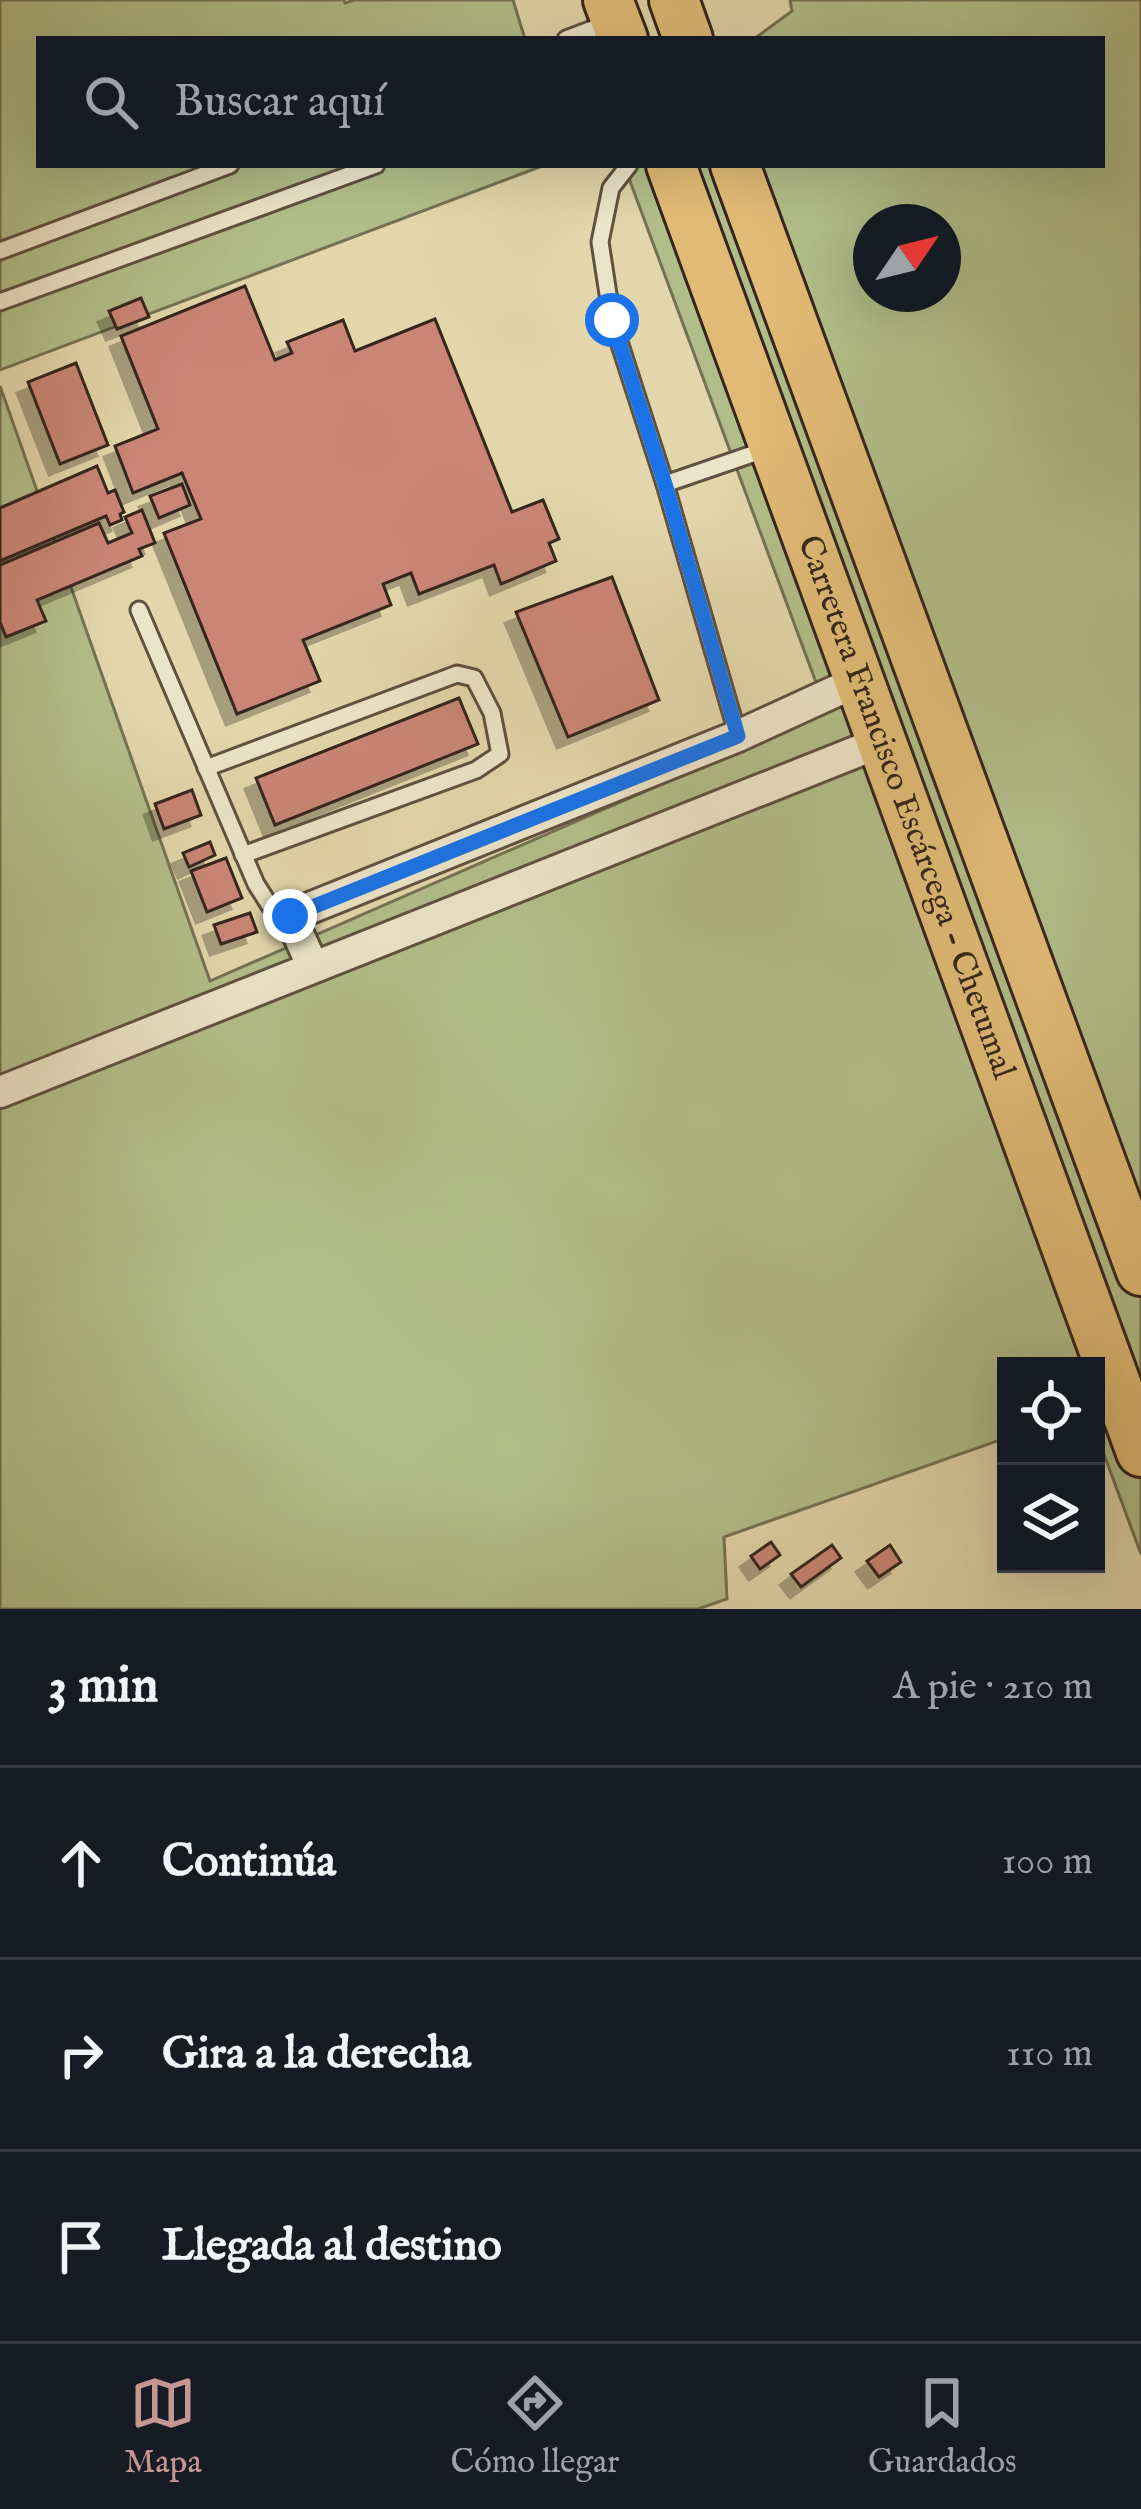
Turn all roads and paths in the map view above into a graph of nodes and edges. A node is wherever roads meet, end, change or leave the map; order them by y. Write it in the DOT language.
graph roads {
  1 [pos="674,0"];
  2 [pos="616,20"];
  3 [pos="574,36"];
  4 [pos="687,36"];
  5 [pos="222,168"];
  6 [pos="368,168"];
  7 [pos="627,168"];
  8 [pos="672,168"];
  9 [pos="735,168"];
  10 [pos="0,251"];
  11 [pos="0,302"];
  12 [pos="773,447"];
  13 [pos="665,484"];
  14 [pos="139,610"];
  15 [pos="858,682"];
  16 [pos="738,736"];
  17 [pos="880,742"];
  18 [pos="206,768"];
  19 [pos="243,855"];
  20 [pos="290,916"];
  21 [pos="1026,958"];
  22 [pos="314,967"];
  23 [pos="969,982"];
  24 [pos="0,1092"];
  25 [pos="1141,1271"];
  26 [pos="1141,1452"];
  1 -- 4 [label="highway"];
  2 -- 3 [label="lane"];
  5 -- 10 [label="lane"];
  6 -- 11 [label="lane"];
  7 -- 13 [label="lane"];
  8 -- 12 [label="highway, Carretera Francisco Escárcega - Chetumal"];
  9 -- 21 [label="highway, Carretera Francisco Escárcega - Chetumal"];
  12 -- 13 [label="lane"];
  12 -- 15 [label="highway, Carretera Francisco Escárcega - Chetumal"];
  13 -- 16 [label="lane"];
  14 -- 18 [label="lane"];
  15 -- 16 [label="street"];
  15 -- 17 [label="highway, Carretera Francisco Escárcega - Chetumal"];
  16 -- 20 [label="street"];
  17 -- 22 [label="street"];
  17 -- 23 [label="highway, Carretera Francisco Escárcega - Chetumal"];
  18 -- 19 [label="lane"];
  18 -- 19 [label="lane"];
  19 -- 20 [label="lane"];
  20 -- 22 [label="street"];
  21 -- 23 [label="highway"];
  21 -- 25 [label="highway, Carretera Francisco Escárcega - Chetumal"];
  22 -- 24 [label="street"];
  23 -- 26 [label="highway, Carretera Francisco Escárcega - Chetumal"];
}
